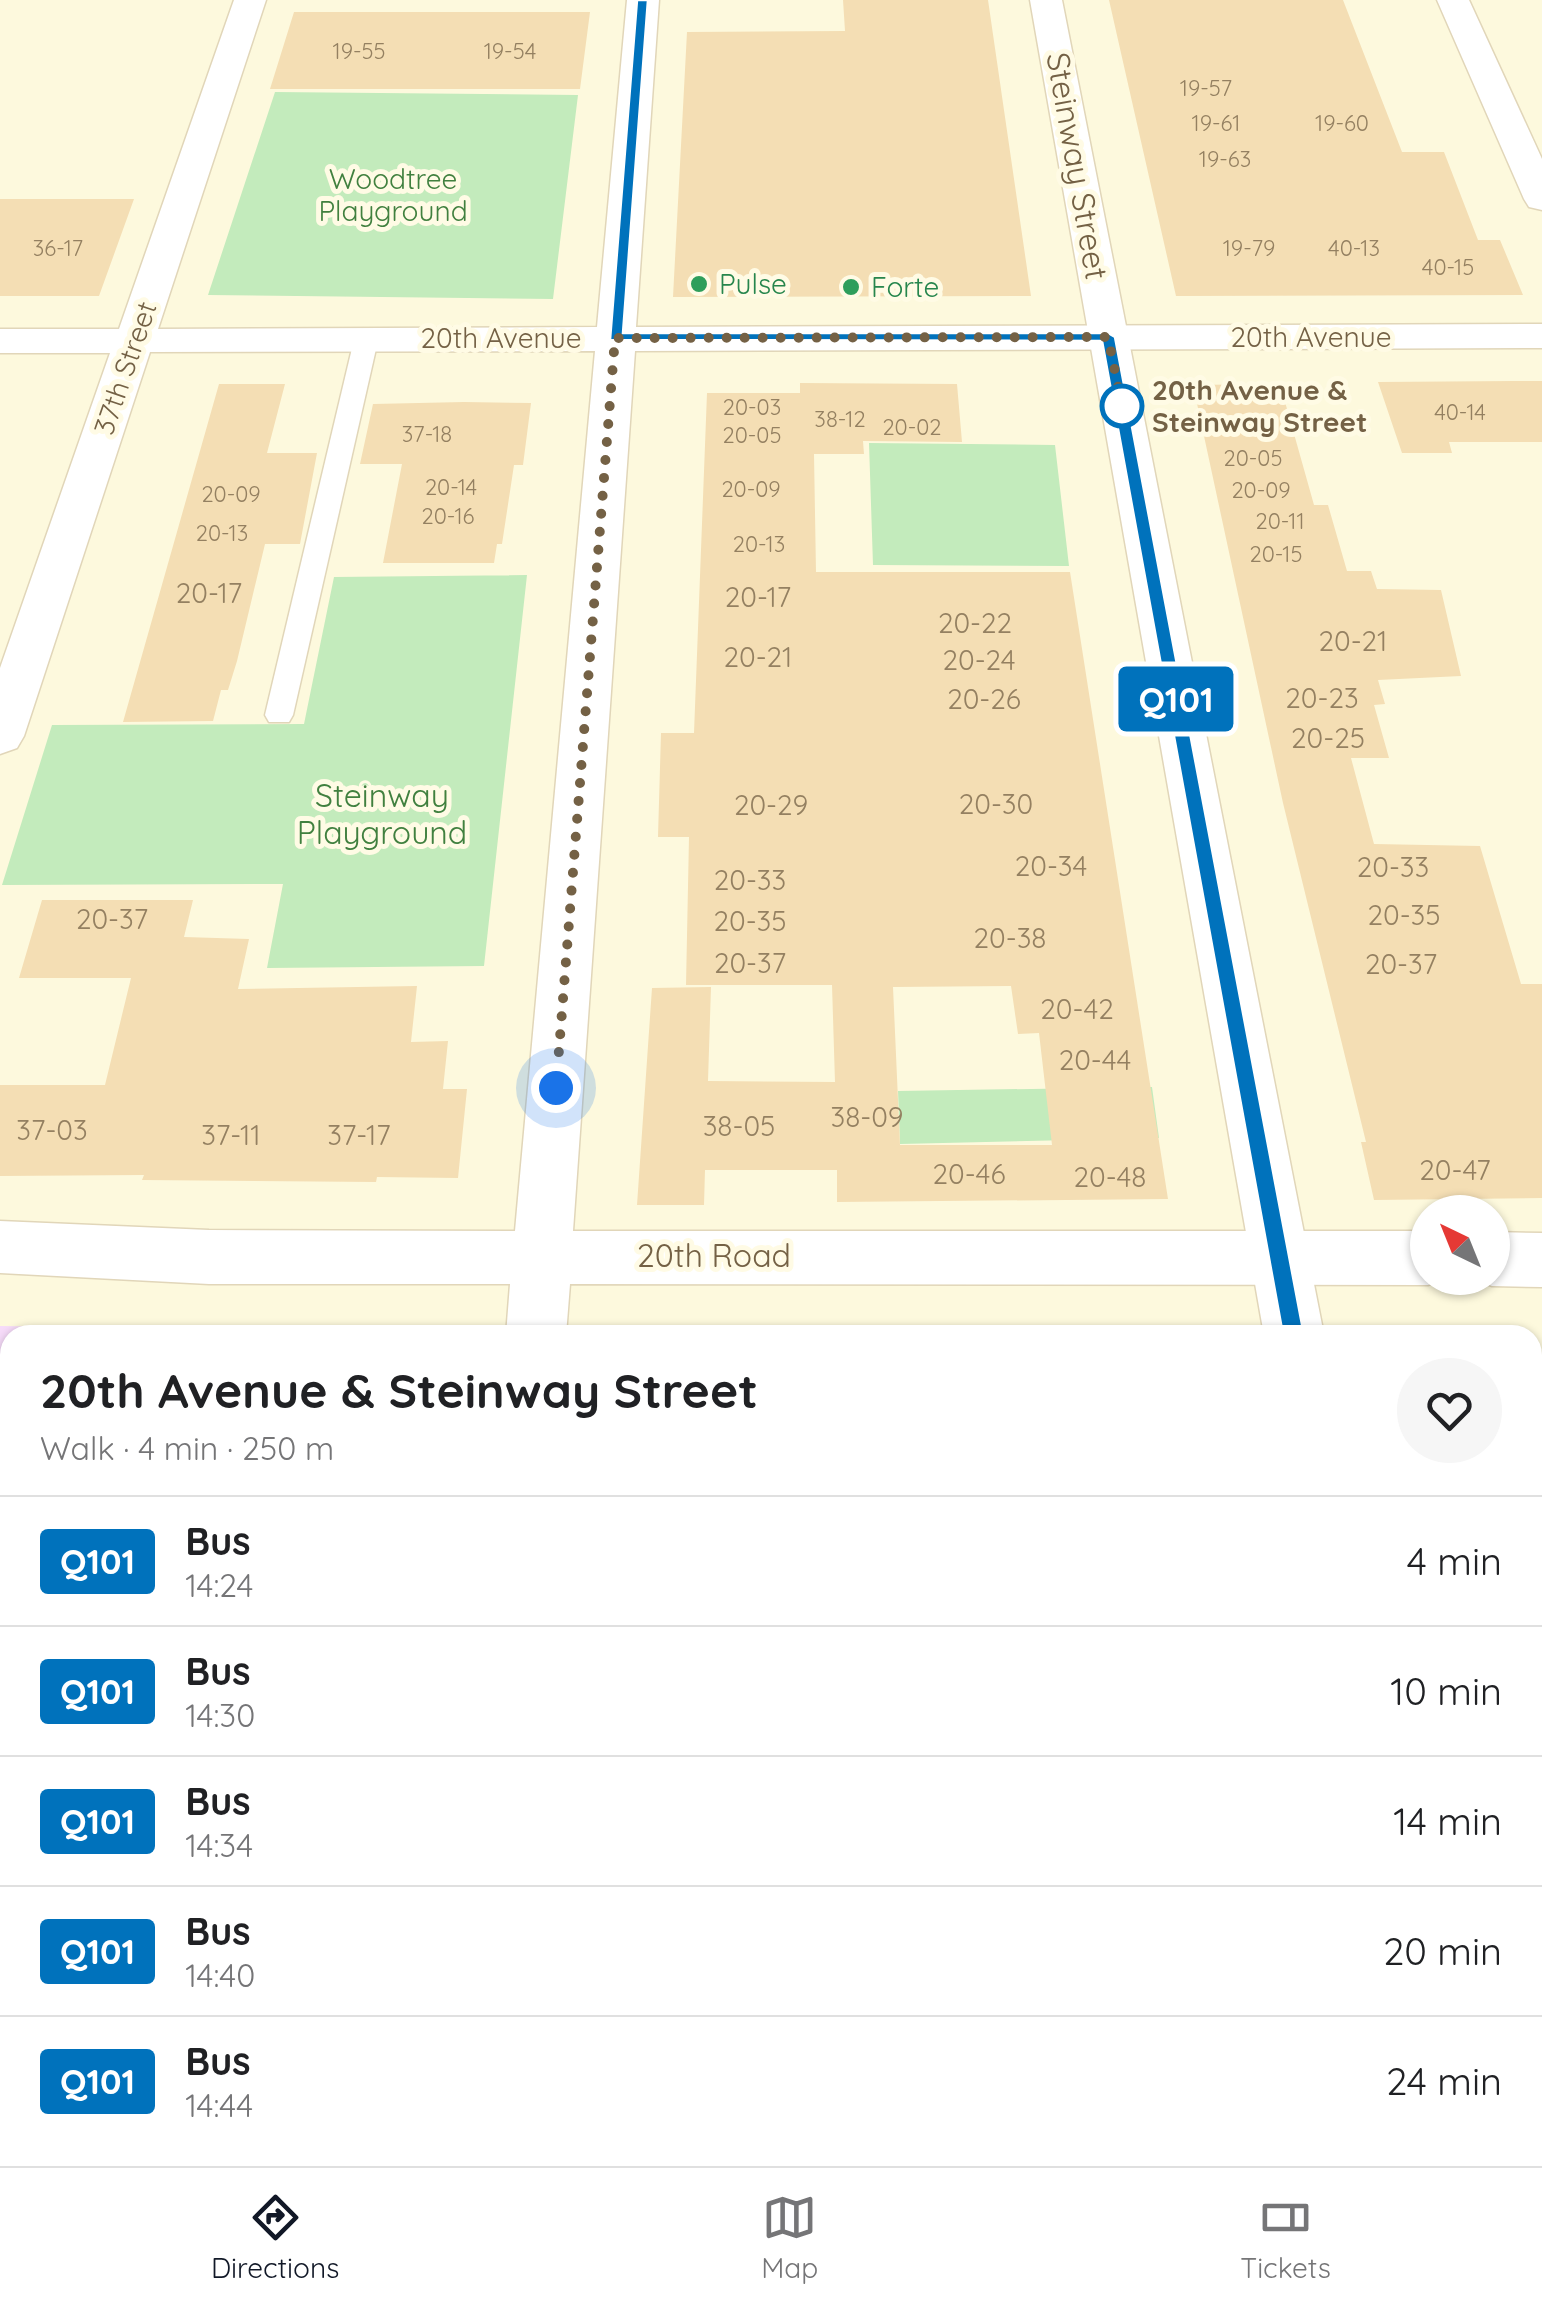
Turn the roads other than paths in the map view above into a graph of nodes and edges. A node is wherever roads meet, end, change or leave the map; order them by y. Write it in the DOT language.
graph roads {
  1 [pos="250,0"];
  2 [pos="643,0"];
  3 [pos="1046,0"];
  4 [pos="1453,0"];
  5 [pos="1542,199"];
  6 [pos="1542,336"];
  7 [pos="1108,337"];
  8 [pos="615,338"];
  9 [pos="135,340"];
  10 [pos="366,340"];
  11 [pos="0,341"];
  12 [pos="279,715"];
  13 [pos="0,736"];
  14 [pos="0,1247"];
  15 [pos="543,1256"];
  16 [pos="1279,1257"];
  17 [pos="1410,1258"];
  18 [pos="1510,1259"];
  19 [pos="1542,1260"];
  20 [pos="537,1325"];
  21 [pos="1292,1325"];
  1 -- 9 [label="street, 37th Street"];
  2 -- 8 [label="street"];
  3 -- 7 [label="street, Steinway Street"];
  4 -- 5 [label="street"];
  6 -- 7 [label="street, 20th Avenue"];
  7 -- 8 [label="street, 20th Avenue"];
  7 -- 16 [label="street, Steinway Street"];
  8 -- 10 [label="street, 20th Avenue"];
  8 -- 15 [label="street"];
  9 -- 10 [label="street, 20th Avenue"];
  9 -- 11 [label="street, 20th Avenue"];
  9 -- 13 [label="street, 37th Street"];
  10 -- 12 [label="lane"];
  14 -- 15 [label="street, 20th Road"];
  15 -- 16 [label="street, 20th Road"];
  15 -- 20 [label="street"];
  16 -- 17 [label="street, 20th Road"];
  16 -- 21 [label="street, Steinway Street"];
  18 -- 19 [label="street"];
}
